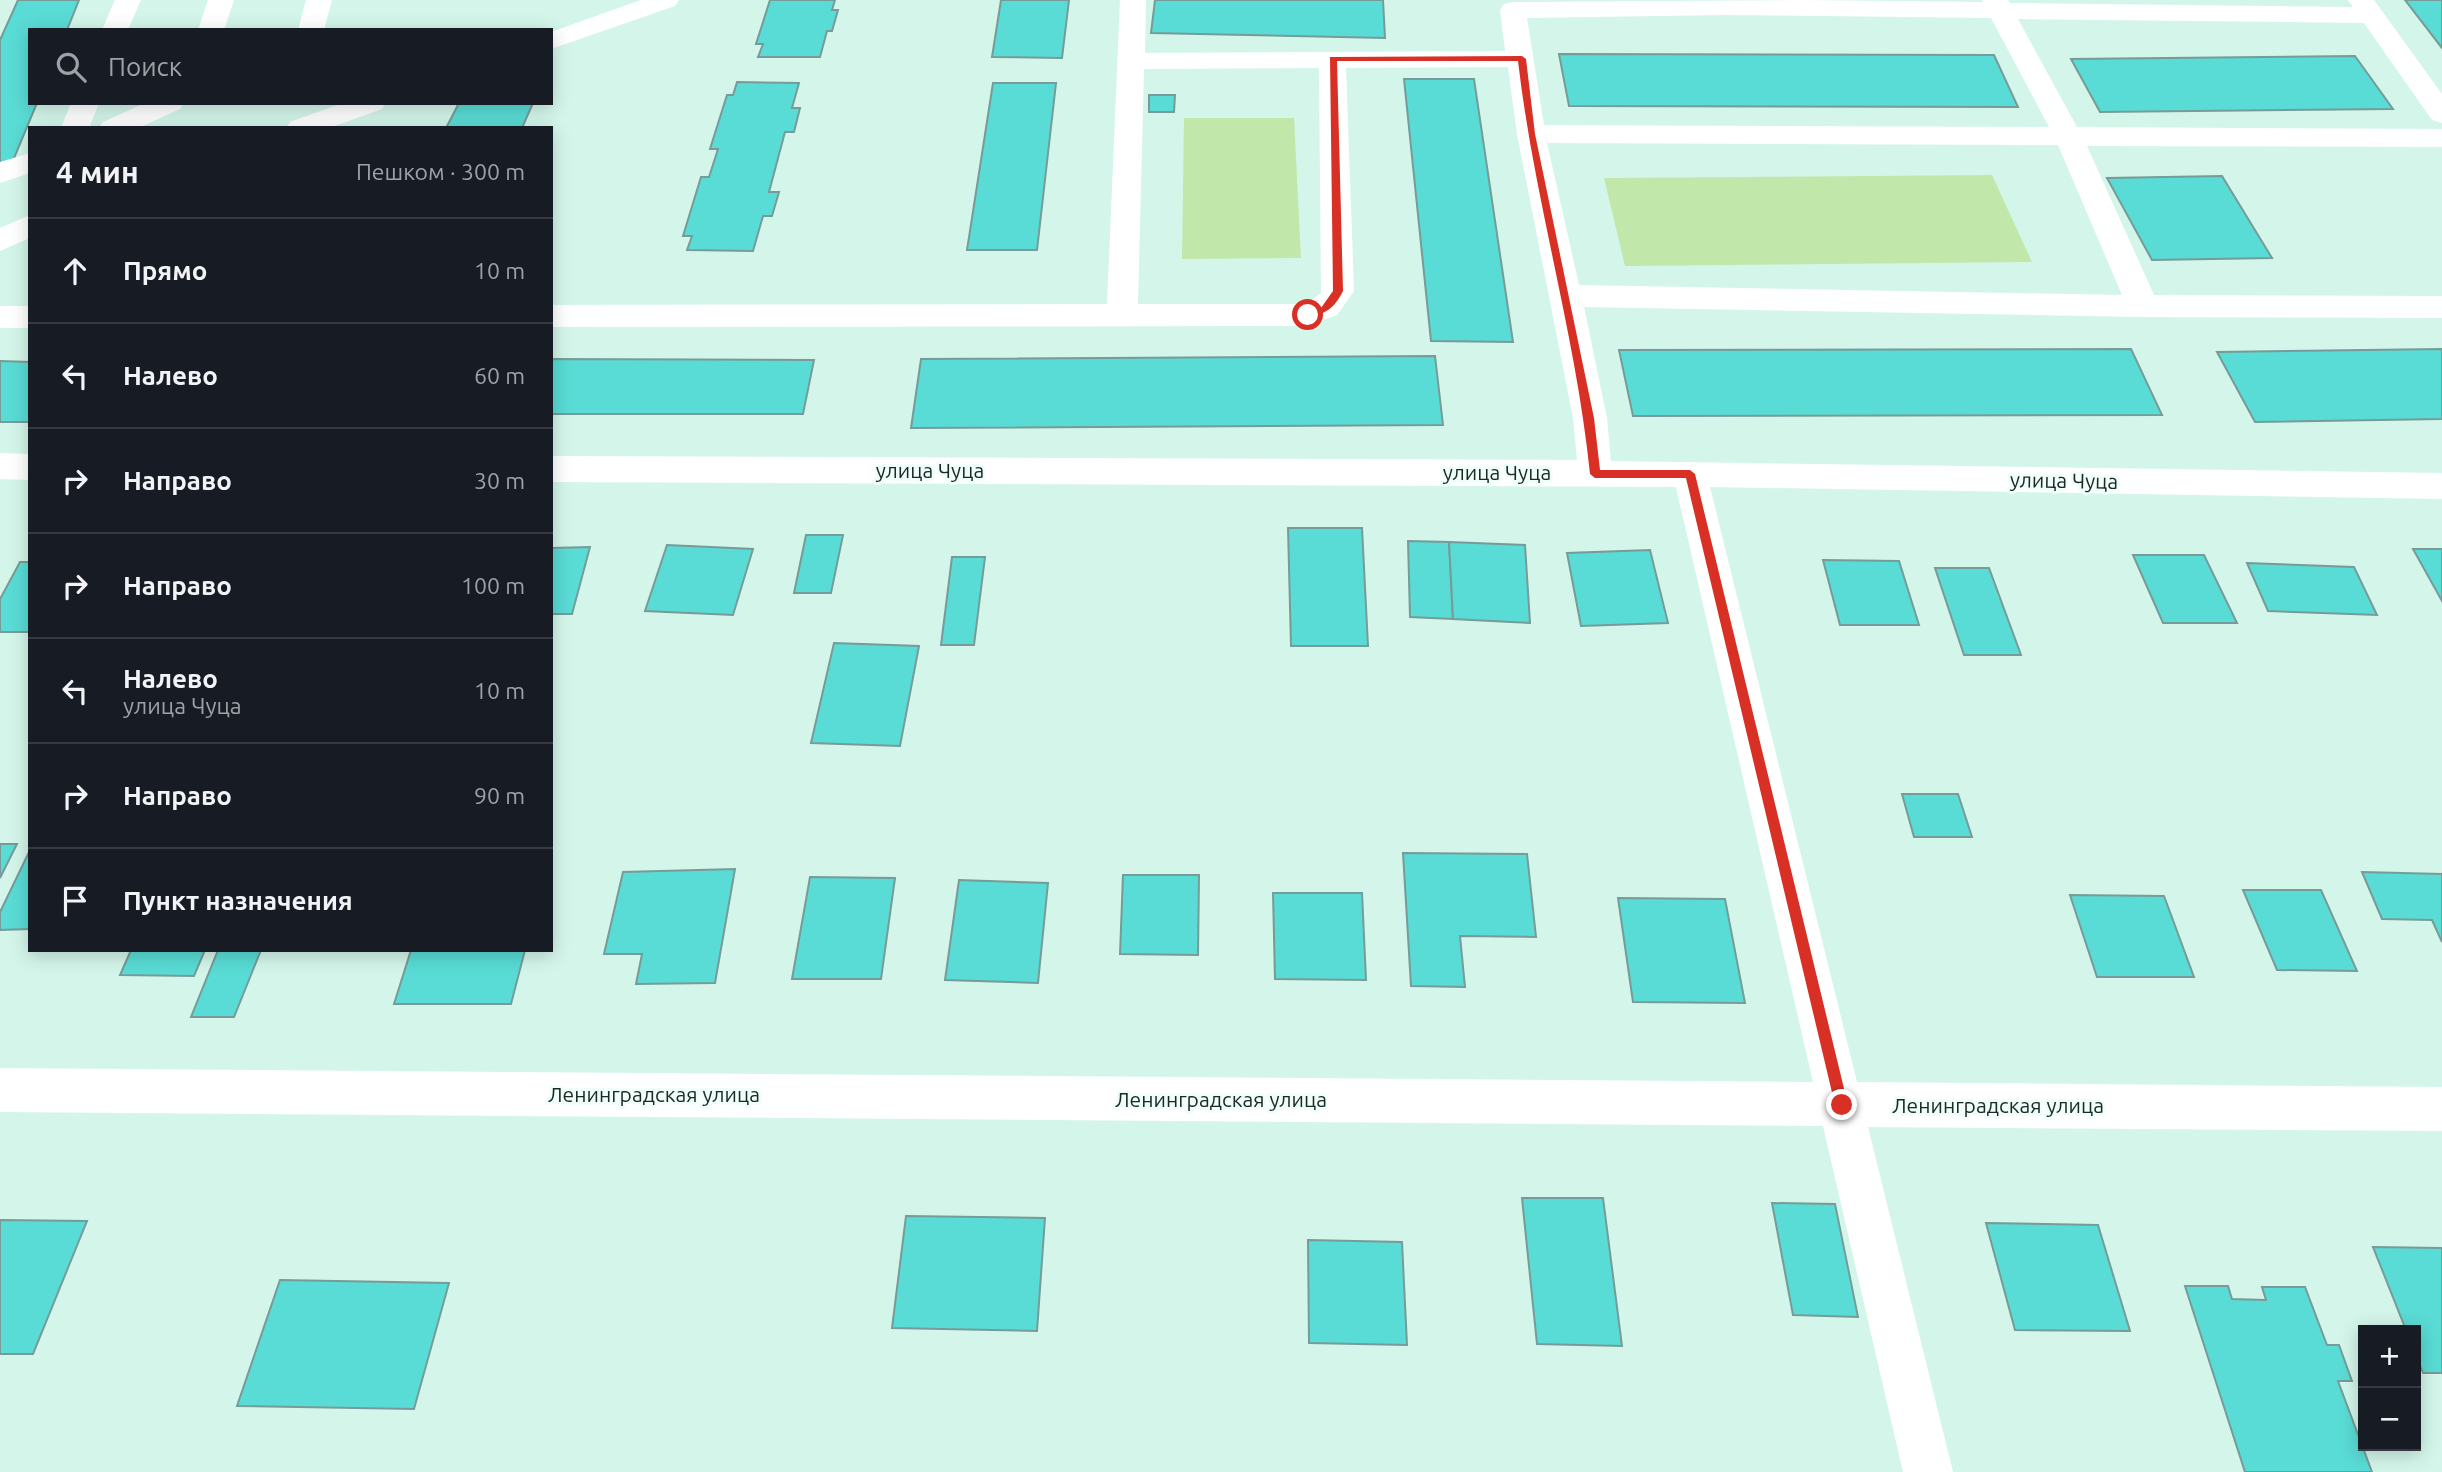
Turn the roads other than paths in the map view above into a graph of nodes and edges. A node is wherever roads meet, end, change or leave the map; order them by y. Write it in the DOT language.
graph roads {
  1 [pos="128,0"];
  2 [pos="220,0"];
  3 [pos="319,0"];
  4 [pos="666,0"];
  5 [pos="1133,0"];
  6 [pos="1724,3"];
  7 [pos="1512,5"];
  8 [pos="1997,5"];
  9 [pos="2366,8"];
  10 [pos="116,28"];
  11 [pos="212,28"];
  12 [pos="312,28"];
  13 [pos="553,40"];
  14 [pos="1332,59"];
  15 [pos="1522,59"];
  16 [pos="1131,61"];
  17 [pos="84,105"];
  18 [pos="165,105"];
  19 [pos="366,105"];
  20 [pos="2442,114"];
  21 [pos="76,126"];
  22 [pos="118,126"];
  23 [pos="306,126"];
  24 [pos="1531,134"];
  25 [pos="2068,136"];
  26 [pos="2442,138"];
  27 [pos="28,163"];
  28 [pos="0,173"];
  29 [pos="28,226"];
  30 [pos="0,241"];
  31 [pos="1566,296"];
  32 [pos="2143,306"];
  33 [pos="2442,307"];
  34 [pos="1122,315"];
  35 [pos="553,316"];
  36 [pos="0,317"];
  37 [pos="28,317"];
  38 [pos="0,466"];
  39 [pos="28,467"];
  40 [pos="553,469"];
  41 [pos="1595,474"];
  42 [pos="1690,474"];
  43 [pos="2442,486"];
  44 [pos="0,1090"];
  45 [pos="1842,1105"];
  46 [pos="2442,1109"];
  47 [pos="1928,1472"];
  1 -- 10 [label="street"];
  2 -- 11 [label="street"];
  3 -- 12 [label="street"];
  4 -- 13 [label="street"];
  5 -- 16 [label="street"];
  6 -- 7 [label="street"];
  6 -- 8 [label="street"];
  7 -- 15 [label="street"];
  8 -- 9 [label="street"];
  8 -- 25 [label="street"];
  9 -- 20 [label="street"];
  14 -- 15 [label="street"];
  14 -- 16 [label="street"];
  14 -- 34 [label="street"];
  15 -- 24 [label="street"];
  16 -- 34 [label="street"];
  17 -- 21 [label="street"];
  18 -- 22 [label="street"];
  19 -- 23 [label="street"];
  24 -- 25 [label="street"];
  24 -- 31 [label="street"];
  25 -- 26 [label="street"];
  25 -- 32 [label="street"];
  27 -- 28 [label="street"];
  29 -- 30 [label="street"];
  31 -- 32 [label="street"];
  31 -- 41 [label="street"];
  32 -- 33 [label="street"];
  34 -- 35 [label="street"];
  36 -- 37 [label="street"];
  38 -- 39 [label="street"];
  40 -- 41 [label="street, улица Чуца"];
  41 -- 42 [label="street, улица Чуца"];
  42 -- 43 [label="street, улица Чуца"];
  42 -- 45 [label="street"];
  44 -- 45 [label="street, Ленинградская улица"];
  45 -- 46 [label="street, Ленинградская улица"];
  45 -- 47 [label="street"];
}
